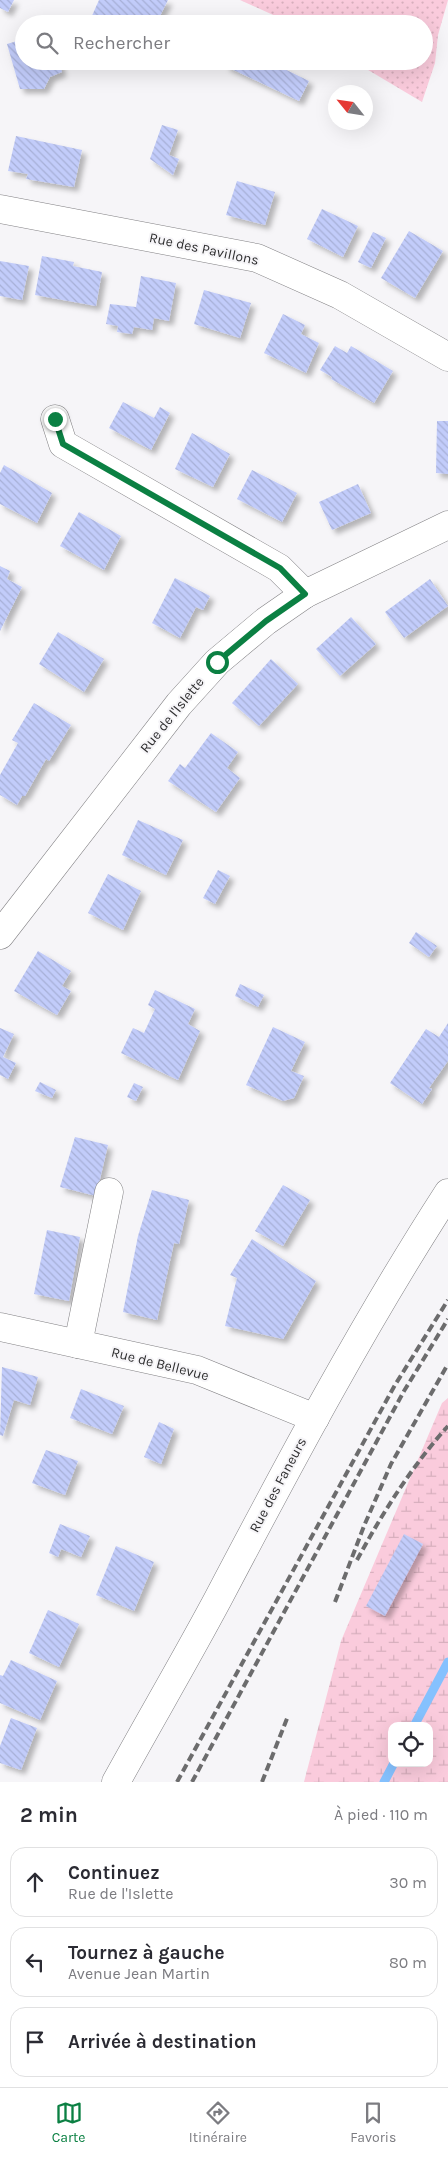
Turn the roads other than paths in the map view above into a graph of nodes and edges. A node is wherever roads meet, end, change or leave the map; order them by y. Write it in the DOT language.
graph roads {
  1 [pos="0,209"];
  2 [pos="448,357"];
  3 [pos="55,419"];
  4 [pos="448,525"];
  5 [pos="305,594"];
  6 [pos="0,935"];
  7 [pos="109,1192"];
  8 [pos="448,1193"];
  9 [pos="0,1327"];
  10 [pos="78,1344"];
  11 [pos="314,1418"];
  12 [pos="116,1782"];
  1 -- 2 [label="street, Rue des Pavillons"];
  3 -- 5 [label="street"];
  4 -- 5 [label="street, Rue de l'Islette"];
  5 -- 6 [label="street, Rue de l'Islette"];
  7 -- 10 [label="street"];
  8 -- 11 [label="street, Rue des Faneurs"];
  9 -- 10 [label="street, Rue de Bellevue"];
  10 -- 11 [label="street, Rue de Bellevue"];
  11 -- 12 [label="street, Rue des Faneurs"];
}
